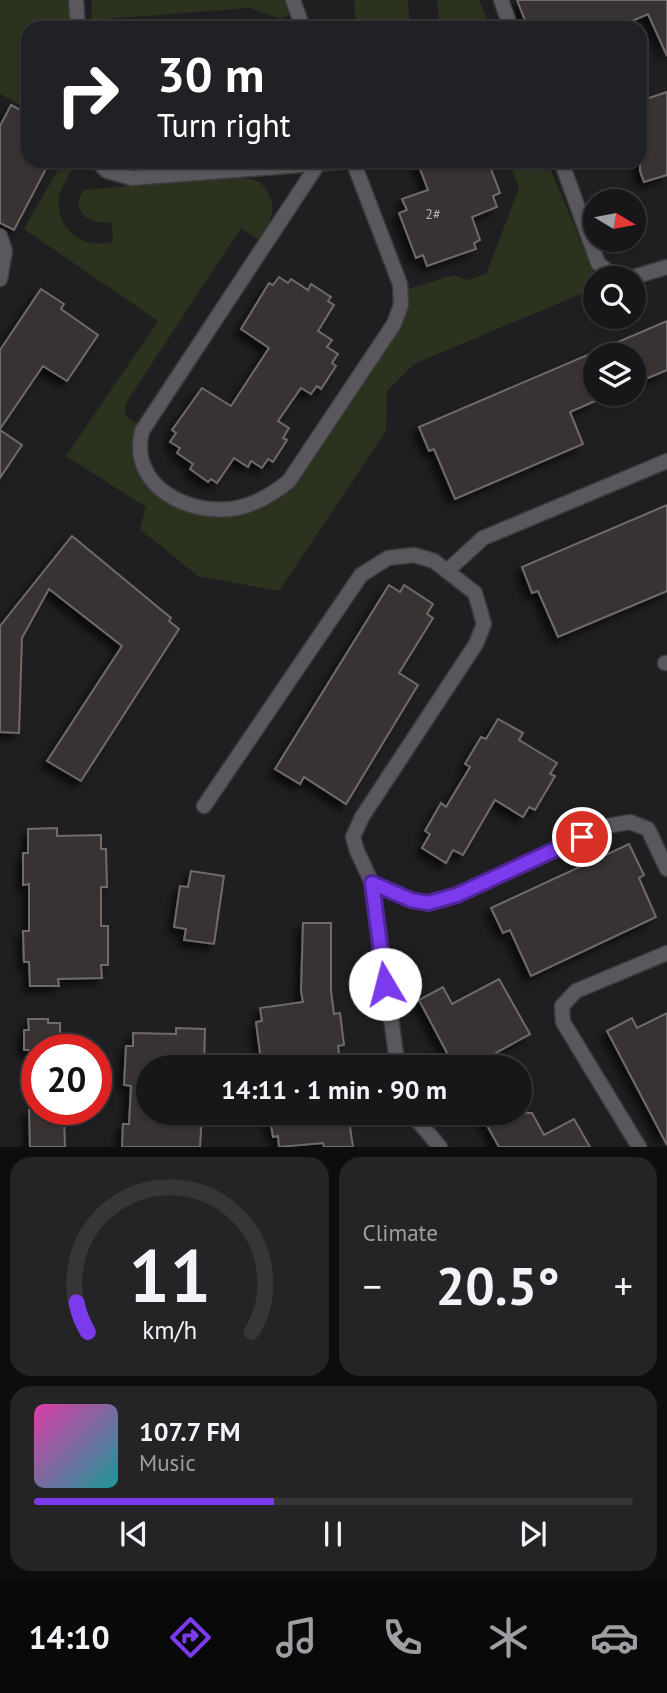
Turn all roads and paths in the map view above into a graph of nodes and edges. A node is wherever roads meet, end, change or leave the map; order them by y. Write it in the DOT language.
graph roads {
  1 [pos="76,0"];
  2 [pos="293,0"];
  3 [pos="501,0"];
  4 [pos="78,21"];
  5 [pos="300,21"];
  6 [pos="509,21"];
  7 [pos="105,168"];
  8 [pos="265,168"];
  9 [pos="315,168"];
  10 [pos="356,168"];
  11 [pos="564,168"];
  12 [pos="0,236"];
  13 [pos="601,266"];
  14 [pos="667,267"];
  15 [pos="646,273"];
  16 [pos="0,279"];
  17 [pos="667,461"];
  18 [pos="447,570"];
  19 [pos="204,806"];
  20 [pos="667,869"];
  21 [pos="372,883"];
  22 [pos="667,953"];
  23 [pos="396,1055"];
  24 [pos="421,1125"];
  25 [pos="439,1147"];
  26 [pos="639,1147"];
  1 -- 4 [label="lane"];
  2 -- 5 [label="lane"];
  3 -- 6 [label="lane"];
  7 -- 8 [label="lane"];
  9 -- 10 [label="lane"];
  11 -- 13 [label="lane"];
  12 -- 16 [label="lane"];
  14 -- 15 [label="lane"];
  17 -- 18 [label="lane"];
  18 -- 19 [label="lane"];
  18 -- 21 [label="lane"];
  20 -- 21 [label="lane"];
  21 -- 23 [label="lane"];
  22 -- 26 [label="lane"];
  24 -- 25 [label="lane"];
}
